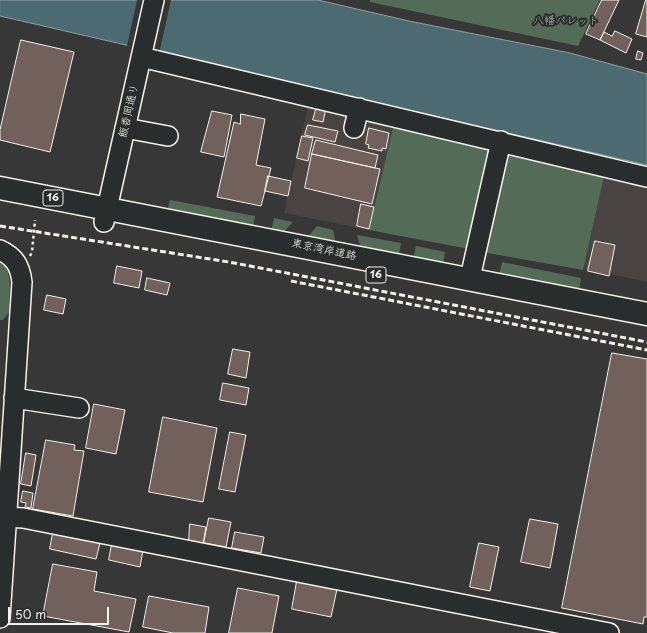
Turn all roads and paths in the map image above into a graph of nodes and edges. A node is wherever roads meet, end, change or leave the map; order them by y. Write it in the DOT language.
graph roads {
  1 [pos="154,0"];
  2 [pos="142,53"];
  3 [pos="359,108"];
  4 [pos="125,128"];
  5 [pos="354,128"];
  6 [pos="168,136"];
  7 [pos="501,141"];
  8 [pos="647,177"];
  9 [pos="0,188"];
  10 [pos="0,202"];
  11 [pos="106,214"];
  12 [pos="36,220"];
  13 [pos="0,250"];
  14 [pos="21,272"];
  15 [pos="470,278"];
  16 [pos="647,314"];
  17 [pos="647,328"];
  18 [pos="14,398"];
  19 [pos="79,408"];
  20 [pos="7,517"];
  21 [pos="0,618"];
  22 [pos="602,632"];
  1 -- 2 [label="street, 飯香岡通り"];
  2 -- 3 [label="street"];
  2 -- 4 [label="street, 飯香岡通り"];
  3 -- 5 [label="street"];
  3 -- 7 [label="street"];
  4 -- 6 [label="street"];
  4 -- 11 [label="street, 飯香岡通り"];
  7 -- 8 [label="street"];
  7 -- 15 [label="street"];
  9 -- 11 [label="highway, 東京湾岸道路 / 16"];
  10 -- 11 [label="highway, 東京湾岸道路 / 16"];
  11 -- 15 [label="highway, 東京湾岸道路 / 16"];
  11 -- 17 [label="highway, 東京湾岸道路 / 16"];
  12 -- 14 [label="path"];
  13 -- 14 [label="street"];
  14 -- 18 [label="street"];
  15 -- 16 [label="highway, 東京湾岸道路 / 16"];
  18 -- 19 [label="street"];
  18 -- 20 [label="street"];
  20 -- 21 [label="street"];
  20 -- 22 [label="street"];
}
